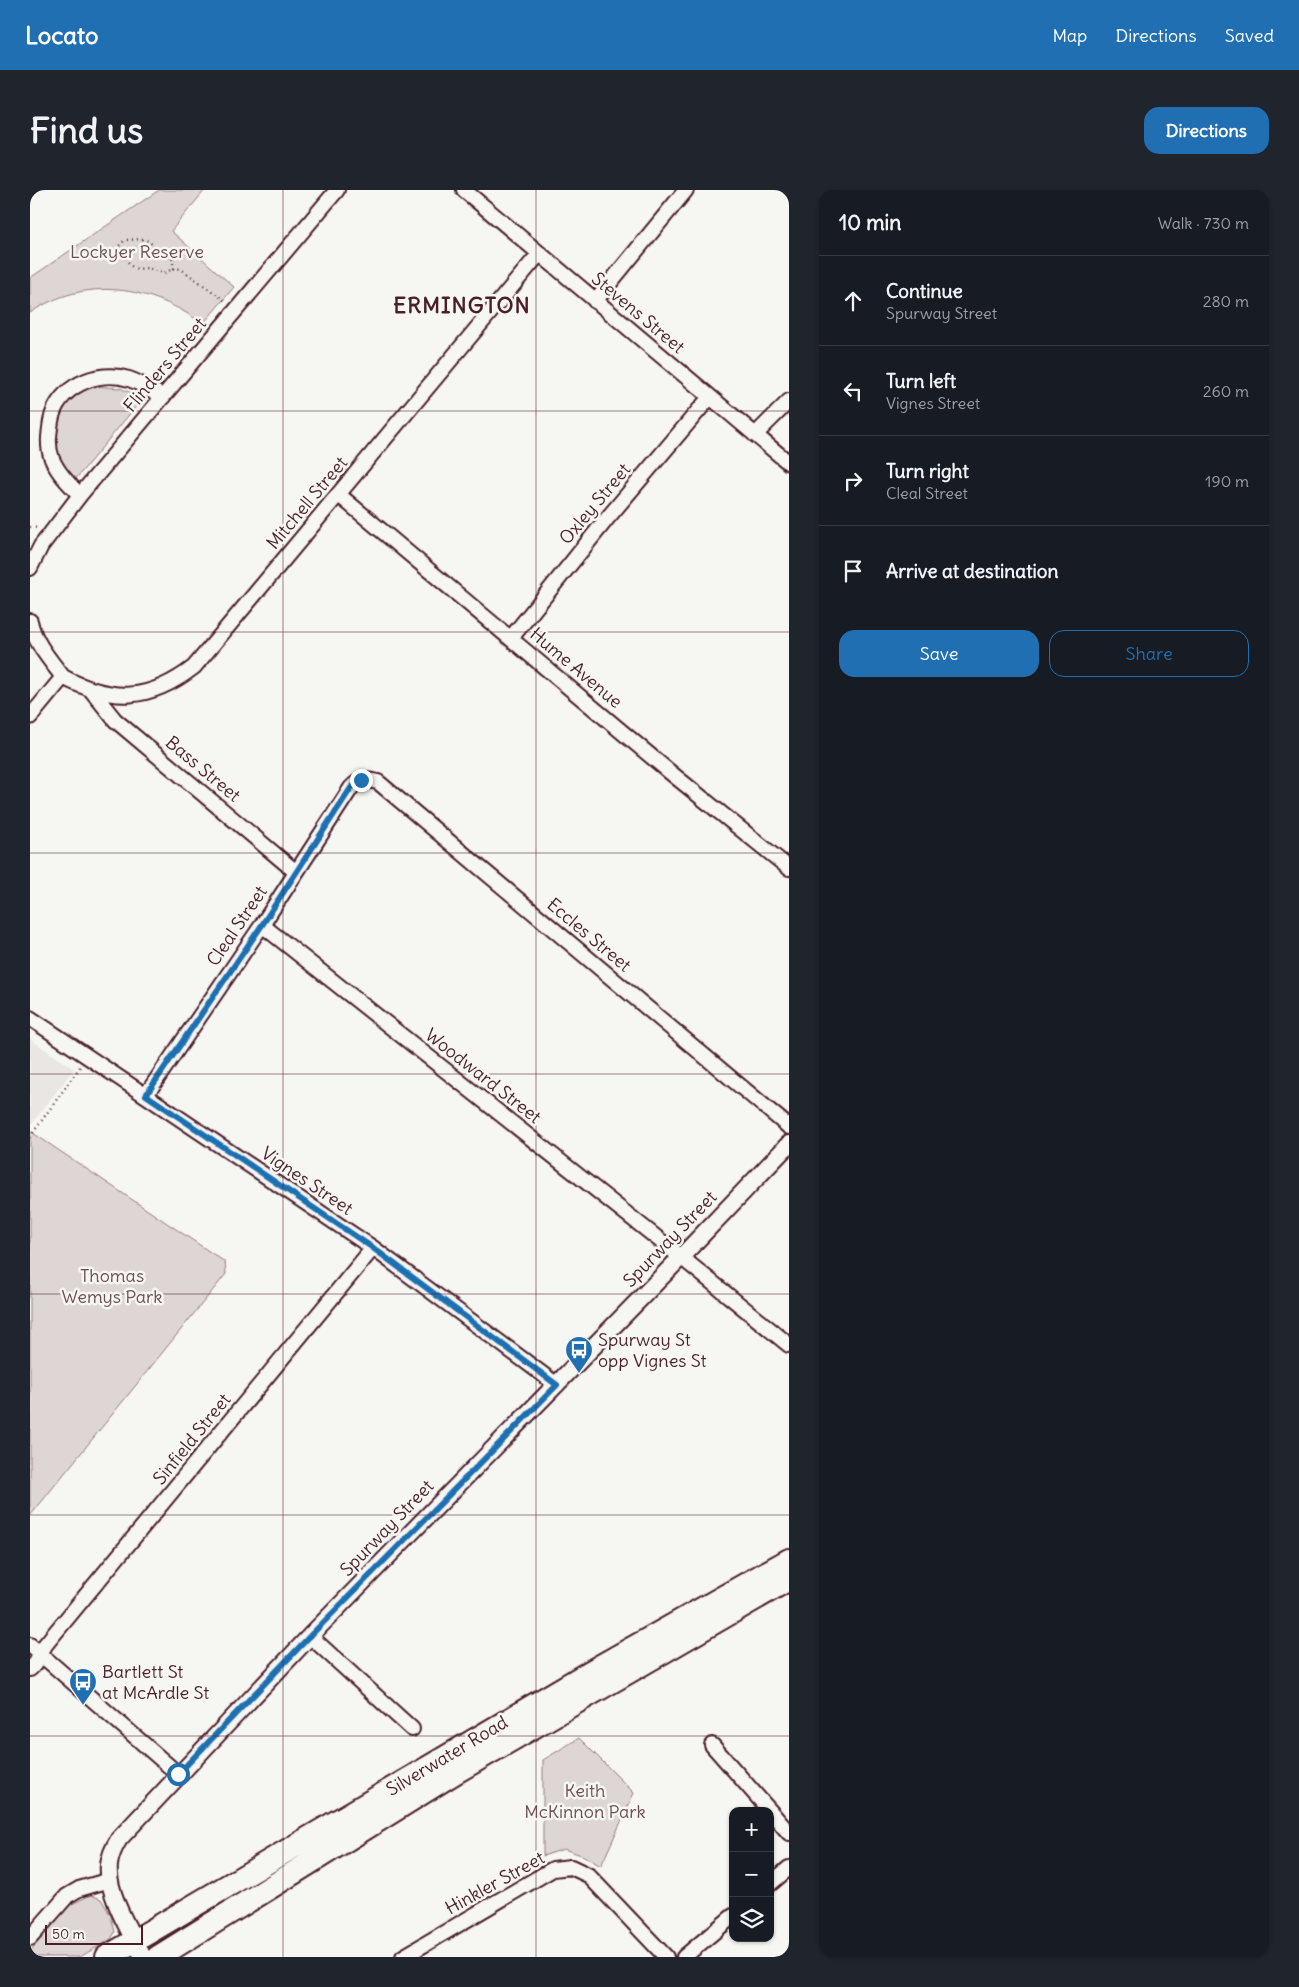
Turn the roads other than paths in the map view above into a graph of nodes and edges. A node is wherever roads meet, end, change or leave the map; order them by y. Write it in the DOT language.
graph roads {
  1 [pos="337,190"];
  2 [pos="464,190"];
  3 [pos="686,190"];
  4 [pos="539,254"];
  5 [pos="595,301"];
  6 [pos="163,397"];
  7 [pos="710,397"];
  8 [pos="789,401"];
  9 [pos="755,435"];
  10 [pos="789,463"];
  11 [pos="80,495"];
  12 [pos="339,495"];
  13 [pos="30,568"];
  14 [pos="30,620"];
  15 [pos="511,638"];
  16 [pos="62,677"];
  17 [pos="91,690"];
  18 [pos="30,716"];
  19 [pos="361,780"];
  20 [pos="789,868"];
  21 [pos="296,872"];
  22 [pos="262,925"];
  23 [pos="30,1018"];
  24 [pos="146,1095"];
  25 [pos="789,1127"];
  26 [pos="789,1144"];
  27 [pos="373,1248"];
  28 [pos="681,1257"];
  29 [pos="789,1346"];
  30 [pos="557,1385"];
  31 [pos="789,1560"];
  32 [pos="789,1579"];
  33 [pos="310,1636"];
  34 [pos="35,1650"];
  35 [pos="30,1669"];
  36 [pos="412,1729"];
  37 [pos="712,1745"];
  38 [pos="178,1774"];
  39 [pos="766,1807"];
  40 [pos="774,1816"];
  41 [pos="789,1833"];
  42 [pos="789,1868"];
  43 [pos="110,1880"];
  44 [pos="774,1881"];
  45 [pos="729,1919"];
  46 [pos="30,1938"];
  47 [pos="139,1949"];
  48 [pos="107,1957"];
  49 [pos="158,1957"];
  50 [pos="403,1957"];
  51 [pos="666,1957"];
  52 [pos="684,1957"];
  1 -- 6 [label="street, Flinders Street"];
  2 -- 4 [label="street, Stevens Street"];
  3 -- 5 [label="street"];
  4 -- 5 [label="street, Stevens Street"];
  4 -- 12 [label="street, Mitchell Street"];
  5 -- 7 [label="street, Stevens Street"];
  6 -- 11 [label="street, Flinders Street"];
  6 -- 11 [label="street"];
  7 -- 9 [label="street, Stevens Street"];
  7 -- 15 [label="street, Oxley Street"];
  8 -- 9 [label="street"];
  9 -- 10 [label="street, Stevens Street"];
  11 -- 13 [label="street, Flinders Street"];
  12 -- 15 [label="street, Hume Avenue"];
  12 -- 17 [label="street, Mitchell Street"];
  14 -- 16 [label="street"];
  15 -- 20 [label="street, Hume Avenue"];
  16 -- 17 [label="street, Mitchell Street"];
  16 -- 18 [label="street"];
  17 -- 21 [label="street, Bass Street"];
  19 -- 21 [label="street, Cleal Street"];
  19 -- 25 [label="street, Eccles Street"];
  21 -- 22 [label="street, Cleal Street"];
  22 -- 24 [label="street, Cleal Street"];
  22 -- 28 [label="street, Woodward Street"];
  23 -- 24 [label="street, Vignes Street"];
  24 -- 27 [label="street, Vignes Street"];
  26 -- 28 [label="street, Spurway Street"];
  27 -- 30 [label="street, Vignes Street"];
  27 -- 34 [label="street, Sinfield Street"];
  28 -- 29 [label="street, Woodward Street"];
  28 -- 30 [label="street, Spurway Street"];
  30 -- 33 [label="street, Spurway Street"];
  31 -- 47 [label="highway, Silverwater Road"];
  32 -- 49 [label="highway, Silverwater Road"];
  33 -- 36 [label="street"];
  33 -- 38 [label="street, Spurway Street"];
  34 -- 35 [label="street, Sinfield Street"];
  34 -- 38 [label="street"];
  37 -- 39 [label="street"];
  38 -- 43 [label="street, Spurway Street"];
  40 -- 41 [label="street"];
  42 -- 44 [label="street"];
  43 -- 46 [label="street"];
  43 -- 47 [label="street"];
  45 -- 52 [label="street"];
  47 -- 48 [label="highway, Silverwater Road"];
  50 -- 51 [label="street, Hinkler Street"];
}
